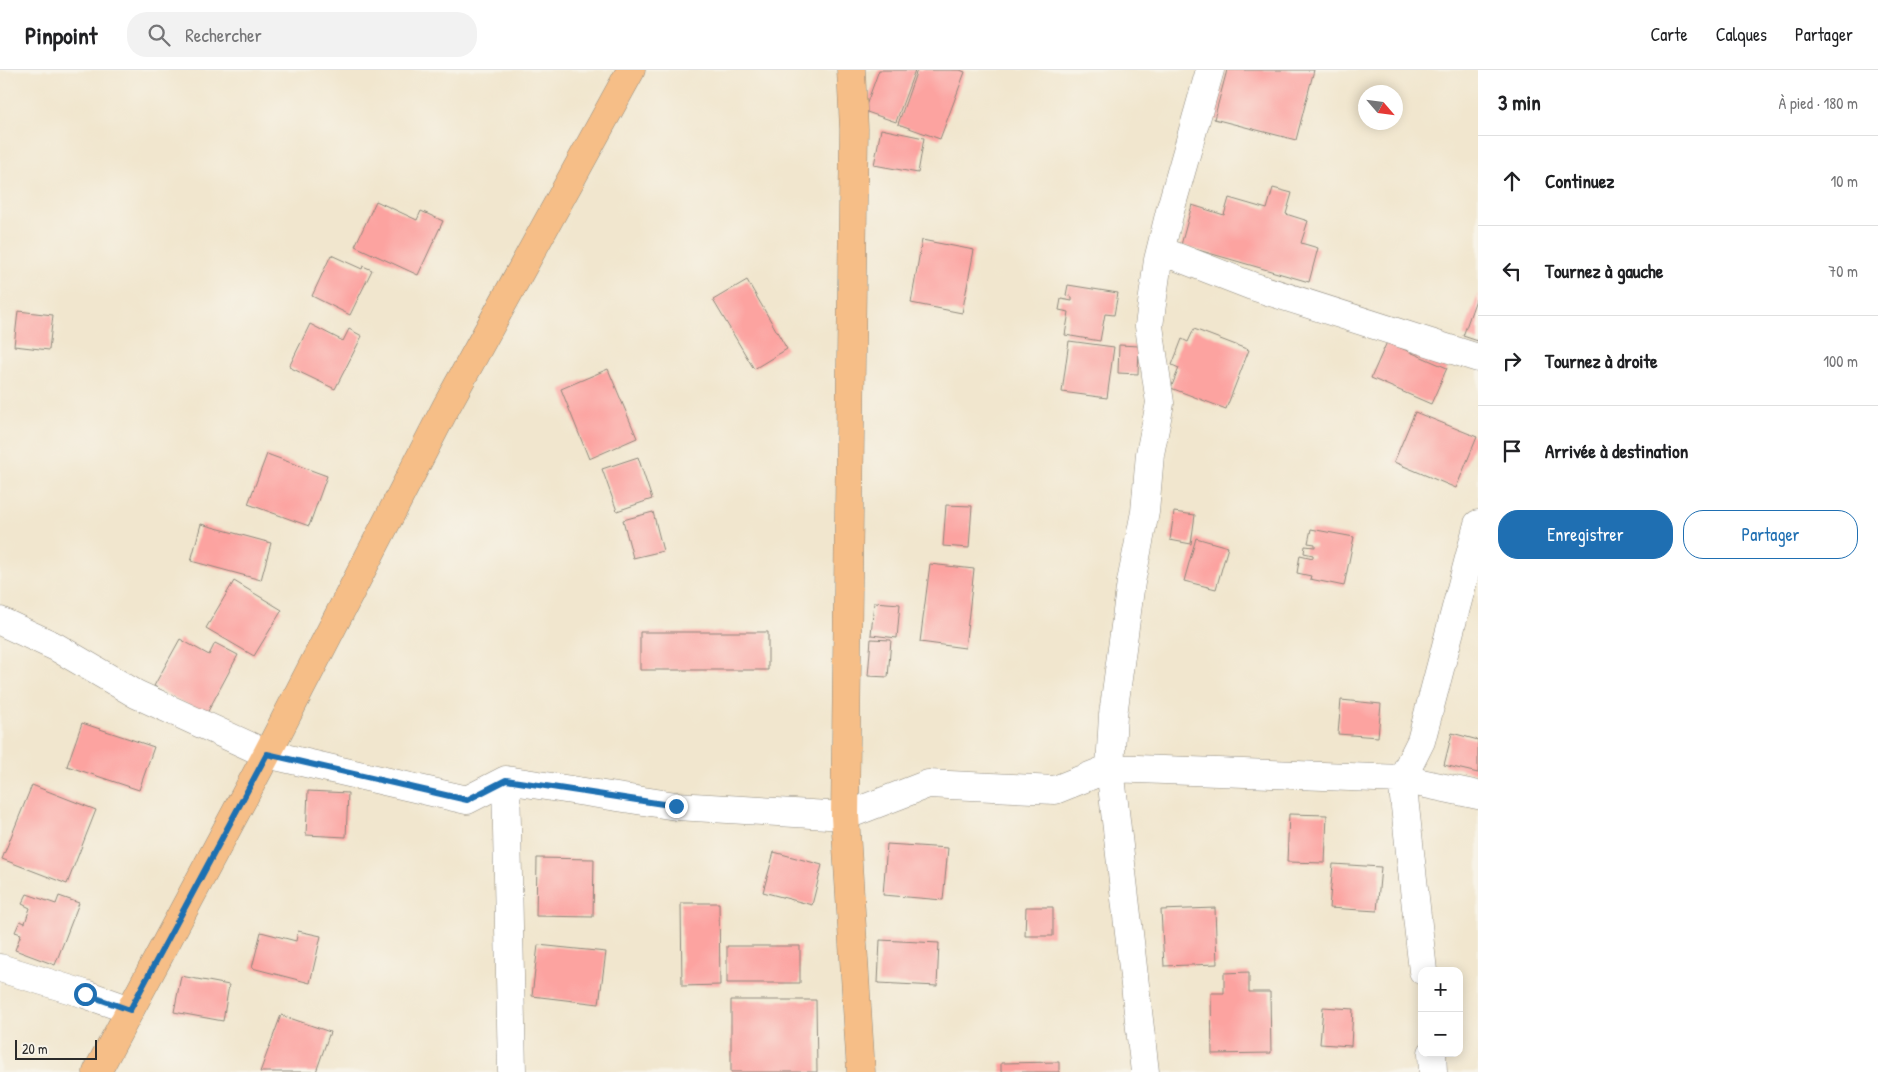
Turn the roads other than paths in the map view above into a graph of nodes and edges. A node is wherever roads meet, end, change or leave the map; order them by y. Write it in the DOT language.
graph roads {
  1 [pos="631,70"];
  2 [pos="851,70"];
  3 [pos="1210,70"];
  4 [pos="1158,260"];
  5 [pos="1478,358"];
  6 [pos="1478,524"];
  7 [pos="0,621"];
  8 [pos="267,754"];
  9 [pos="1110,768"];
  10 [pos="1402,779"];
  11 [pos="506,780"];
  12 [pos="1478,795"];
  13 [pos="845,816"];
  14 [pos="1423,967"];
  15 [pos="0,968"];
  16 [pos="130,1010"];
  17 [pos="1432,1057"];
  18 [pos="97,1072"];
  19 [pos="512,1072"];
  20 [pos="861,1072"];
  21 [pos="1145,1072"];
  22 [pos="1433,1072"];
  1 -- 8 [label="main road"];
  2 -- 13 [label="main road"];
  3 -- 4 [label="street"];
  4 -- 5 [label="street"];
  4 -- 9 [label="street"];
  6 -- 10 [label="street"];
  7 -- 8 [label="street"];
  8 -- 11 [label="street"];
  8 -- 16 [label="main road"];
  9 -- 10 [label="street"];
  9 -- 13 [label="street"];
  9 -- 21 [label="street"];
  10 -- 12 [label="street"];
  10 -- 14 [label="street"];
  11 -- 13 [label="street"];
  11 -- 19 [label="street"];
  13 -- 20 [label="main road"];
  15 -- 16 [label="street"];
  16 -- 18 [label="main road"];
  17 -- 22 [label="street"];
}
